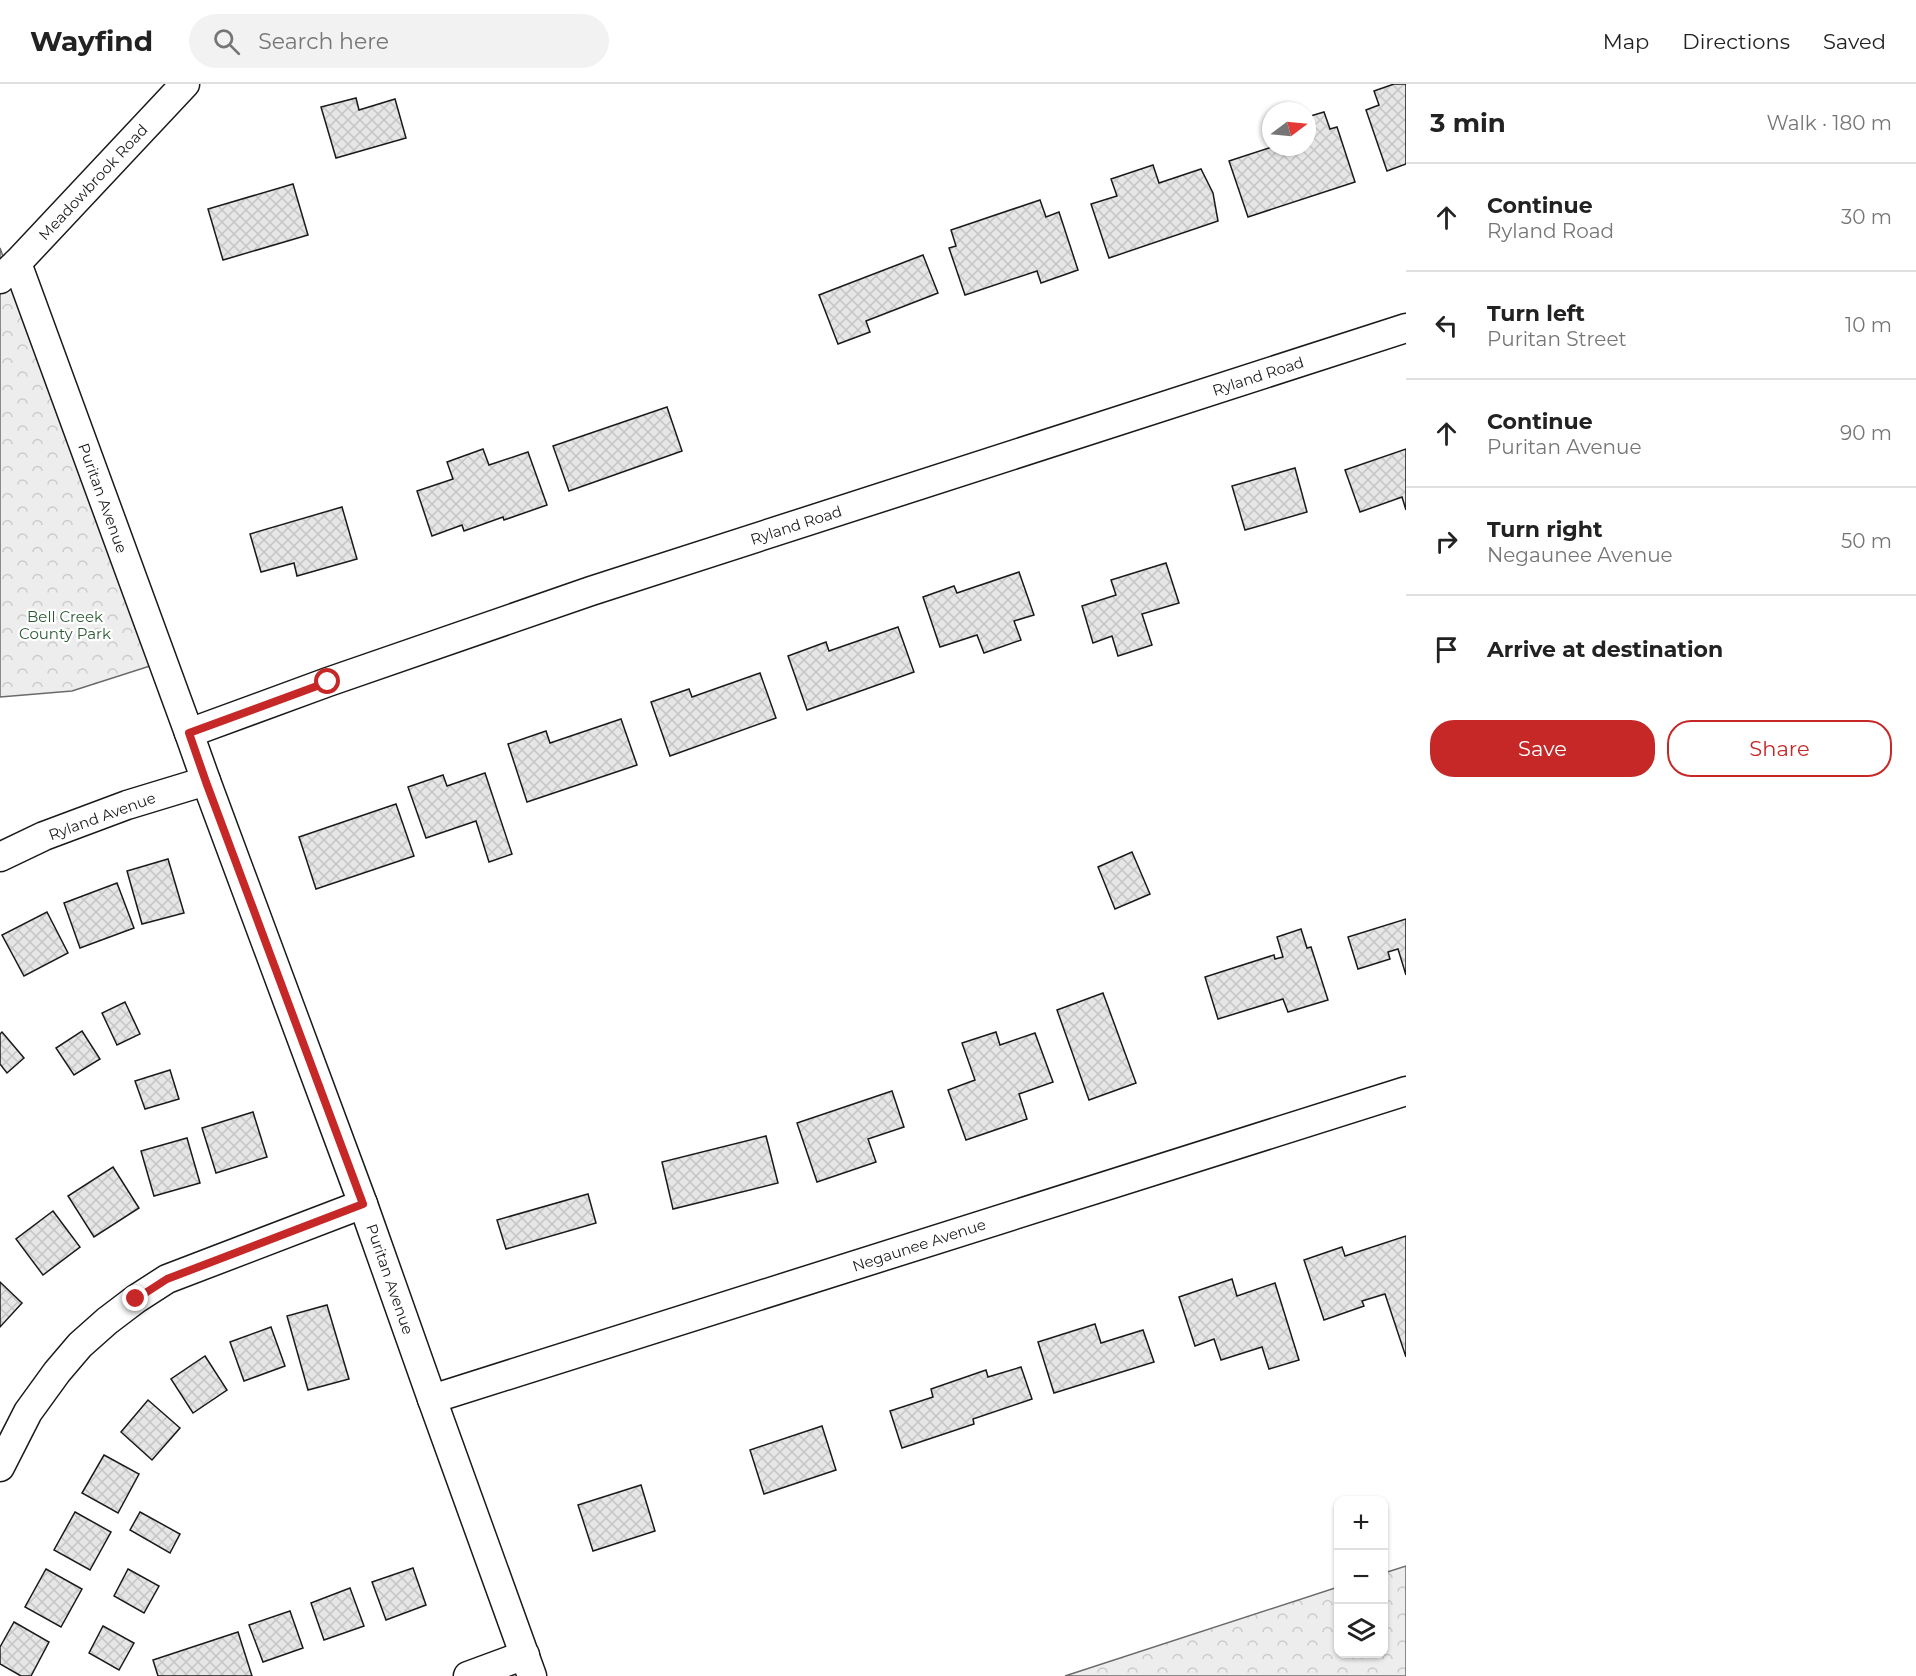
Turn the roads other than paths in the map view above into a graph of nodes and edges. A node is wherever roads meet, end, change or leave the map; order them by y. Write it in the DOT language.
graph roads {
  1 [pos="185,84"];
  2 [pos="9,271"];
  3 [pos="1406,328"];
  4 [pos="189,733"];
  5 [pos="206,782"];
  6 [pos="0,857"];
  7 [pos="1406,1091"];
  8 [pos="363,1204"];
  9 [pos="432,1399"];
  10 [pos="0,1467"];
  11 [pos="529,1666"];
  12 [pos="468,1676"];
  1 -- 2 [label="street, Meadowbrook Road"];
  2 -- 4 [label="street, Puritan Avenue"];
  3 -- 4 [label="street, Ryland Road"];
  4 -- 5 [label="street, Puritan Avenue"];
  5 -- 6 [label="street, Ryland Avenue"];
  5 -- 8 [label="street, Puritan Avenue"];
  7 -- 9 [label="street, Negaunee Avenue"];
  8 -- 9 [label="street, Puritan Avenue"];
  8 -- 10 [label="street"];
  9 -- 11 [label="street, Puritan Avenue"];
  11 -- 12 [label="street"];
}
